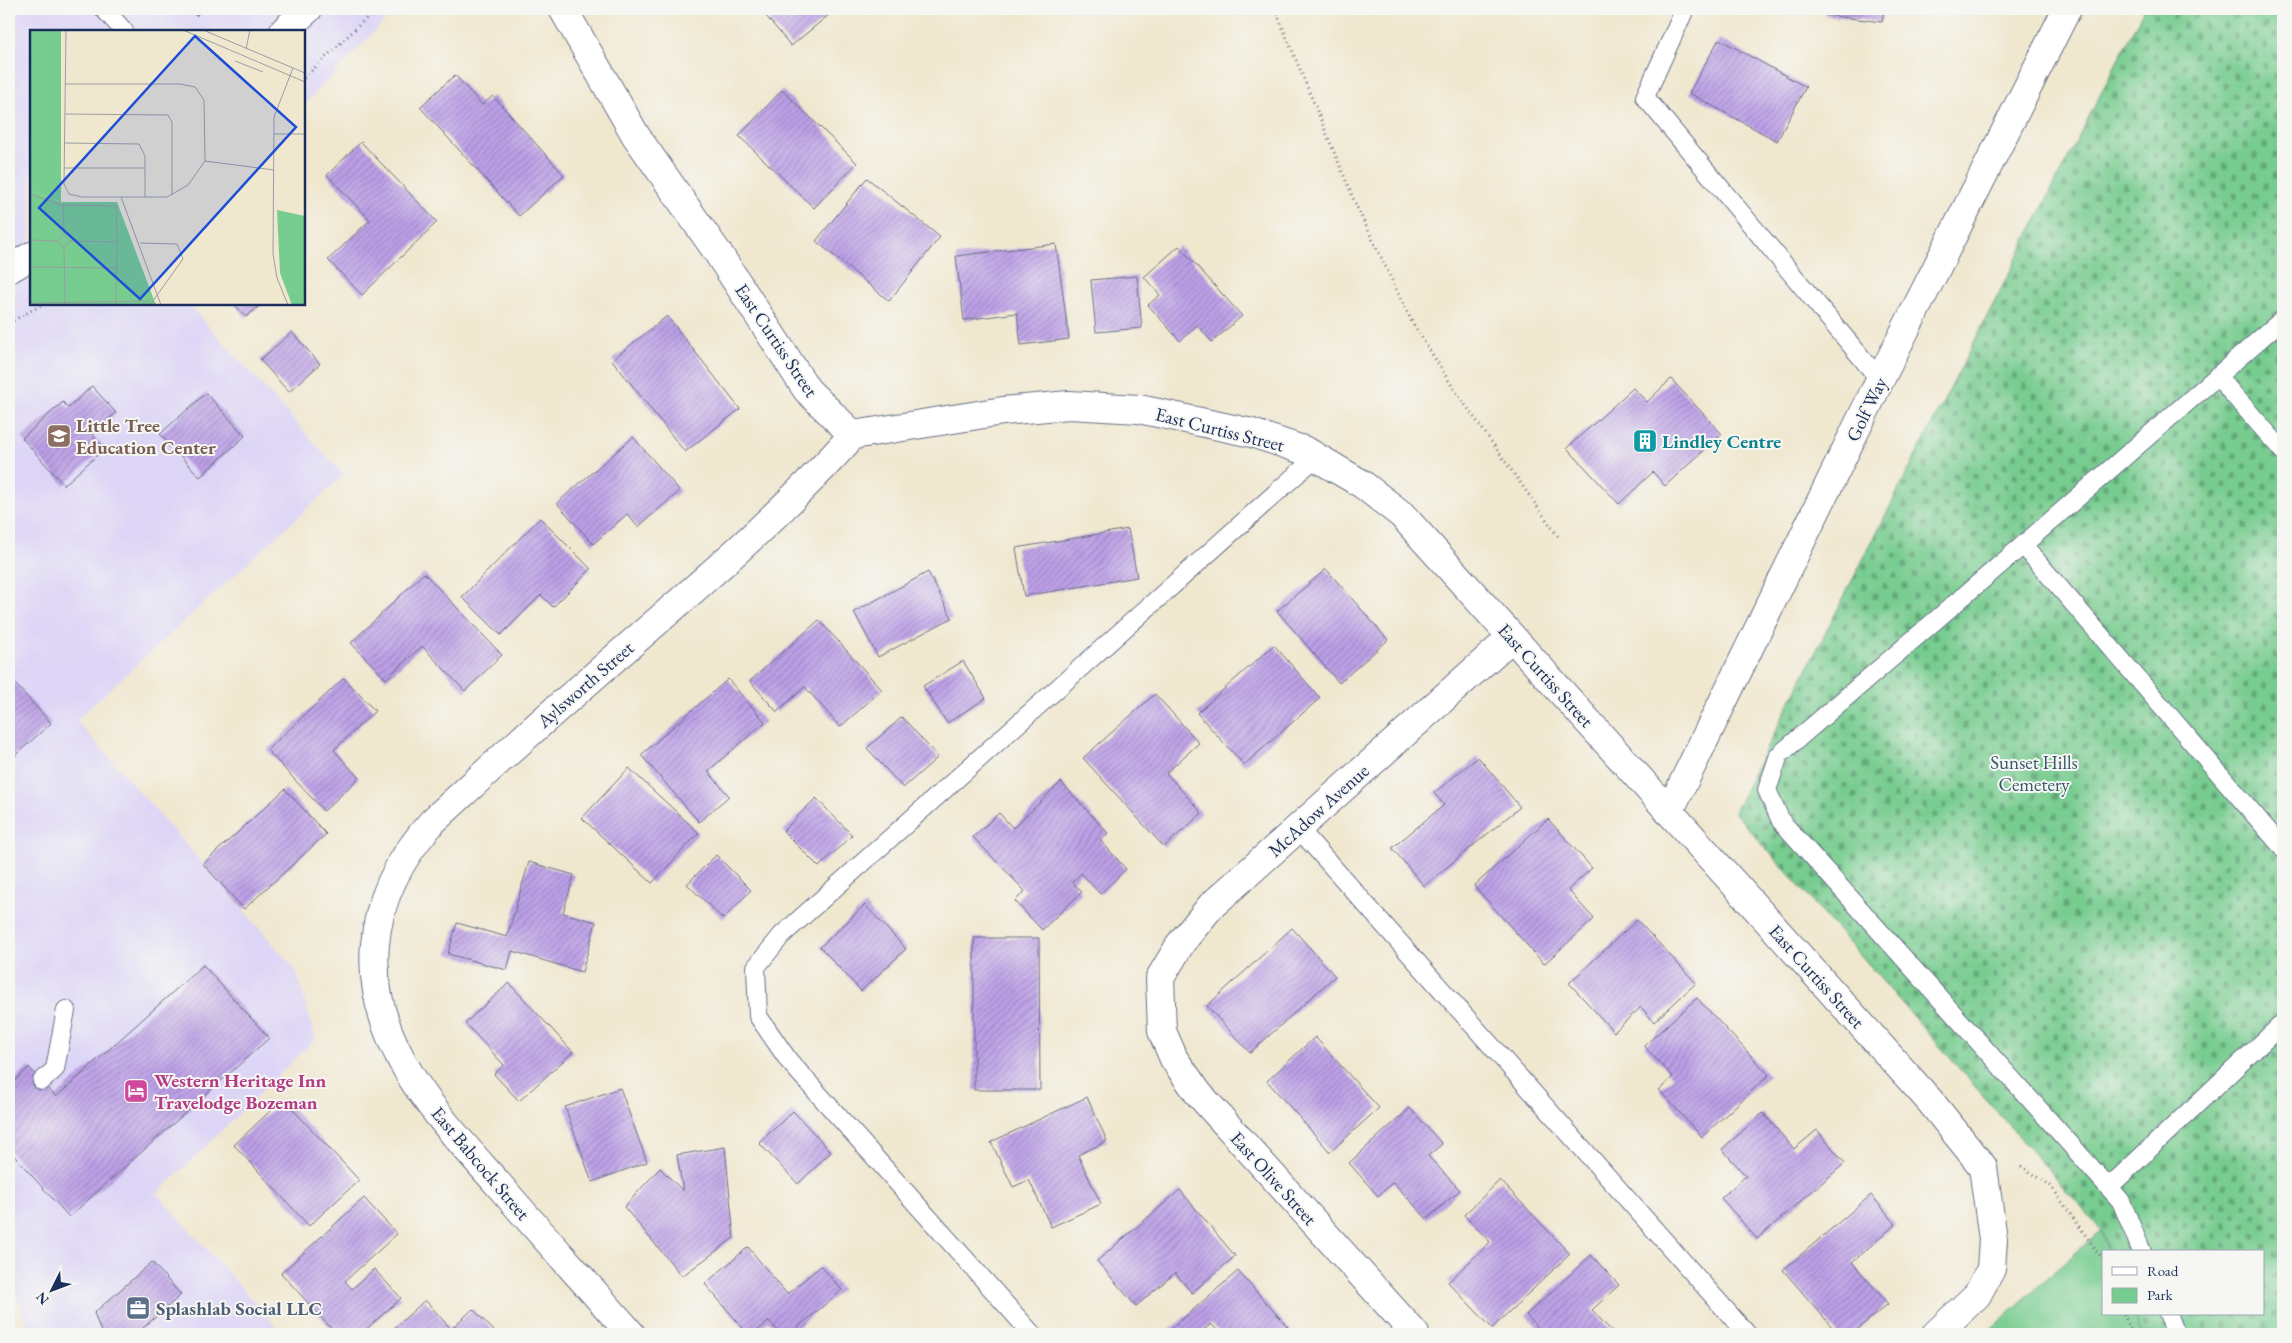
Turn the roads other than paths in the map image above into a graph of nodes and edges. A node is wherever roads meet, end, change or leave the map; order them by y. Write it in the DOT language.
graph roads {
  1 [pos="104,9"];
  2 [pos="308,9"];
  3 [pos="563,9"];
  4 [pos="1685,9"];
  5 [pos="2067,9"];
  6 [pos="123,30"];
  7 [pos="285,30"];
  8 [pos="30,257"];
  9 [pos="9,269"];
  10 [pos="2283,319"];
  11 [pos="2217,376"];
  12 [pos="1880,380"];
  13 [pos="853,436"];
  14 [pos="2283,451"];
  15 [pos="1316,457"];
  16 [pos="2023,545"];
  17 [pos="1512,637"];
  18 [pos="1669,812"];
  19 [pos="1298,828"];
  20 [pos="2283,848"];
  21 [pos="374,966"];
  22 [pos="1161,1006"];
  23 [pos="66,1010"];
  24 [pos="2283,1023"];
  25 [pos="42,1081"];
  26 [pos="2109,1187"];
  27 [pos="2141,1250"];
  28 [pos="2169,1316"];
  29 [pos="632,1334"];
  30 [pos="1032,1334"];
  31 [pos="1415,1334"];
  32 [pos="1747,1334"];
  33 [pos="1936,1334"];
  34 [pos="2176,1334"];
  1 -- 6 [label="lane"];
  2 -- 7 [label="street"];
  3 -- 13 [label="street, East Curtiss Street"];
  4 -- 12 [label="lane"];
  5 -- 12 [label="street, Golf Way"];
  8 -- 9 [label="street"];
  10 -- 11 [label="lane"];
  11 -- 14 [label="lane"];
  11 -- 16 [label="lane"];
  12 -- 18 [label="street, Golf Way"];
  13 -- 15 [label="street, East Curtiss Street"];
  13 -- 21 [label="street, Aylsworth Street"];
  15 -- 17 [label="street, East Curtiss Street"];
  15 -- 30 [label="lane"];
  16 -- 20 [label="lane"];
  16 -- 26 [label="lane"];
  17 -- 18 [label="street, East Curtiss Street"];
  17 -- 19 [label="street, McAdow Avenue"];
  18 -- 33 [label="street, East Curtiss Street"];
  19 -- 22 [label="street, McAdow Avenue"];
  19 -- 32 [label="lane"];
  21 -- 29 [label="street, East Babcock Street"];
  22 -- 31 [label="street, East Olive Street"];
  23 -- 25 [label="lane"];
  24 -- 26 [label="lane"];
  26 -- 27 [label="lane"];
  28 -- 34 [label="lane"];
}
